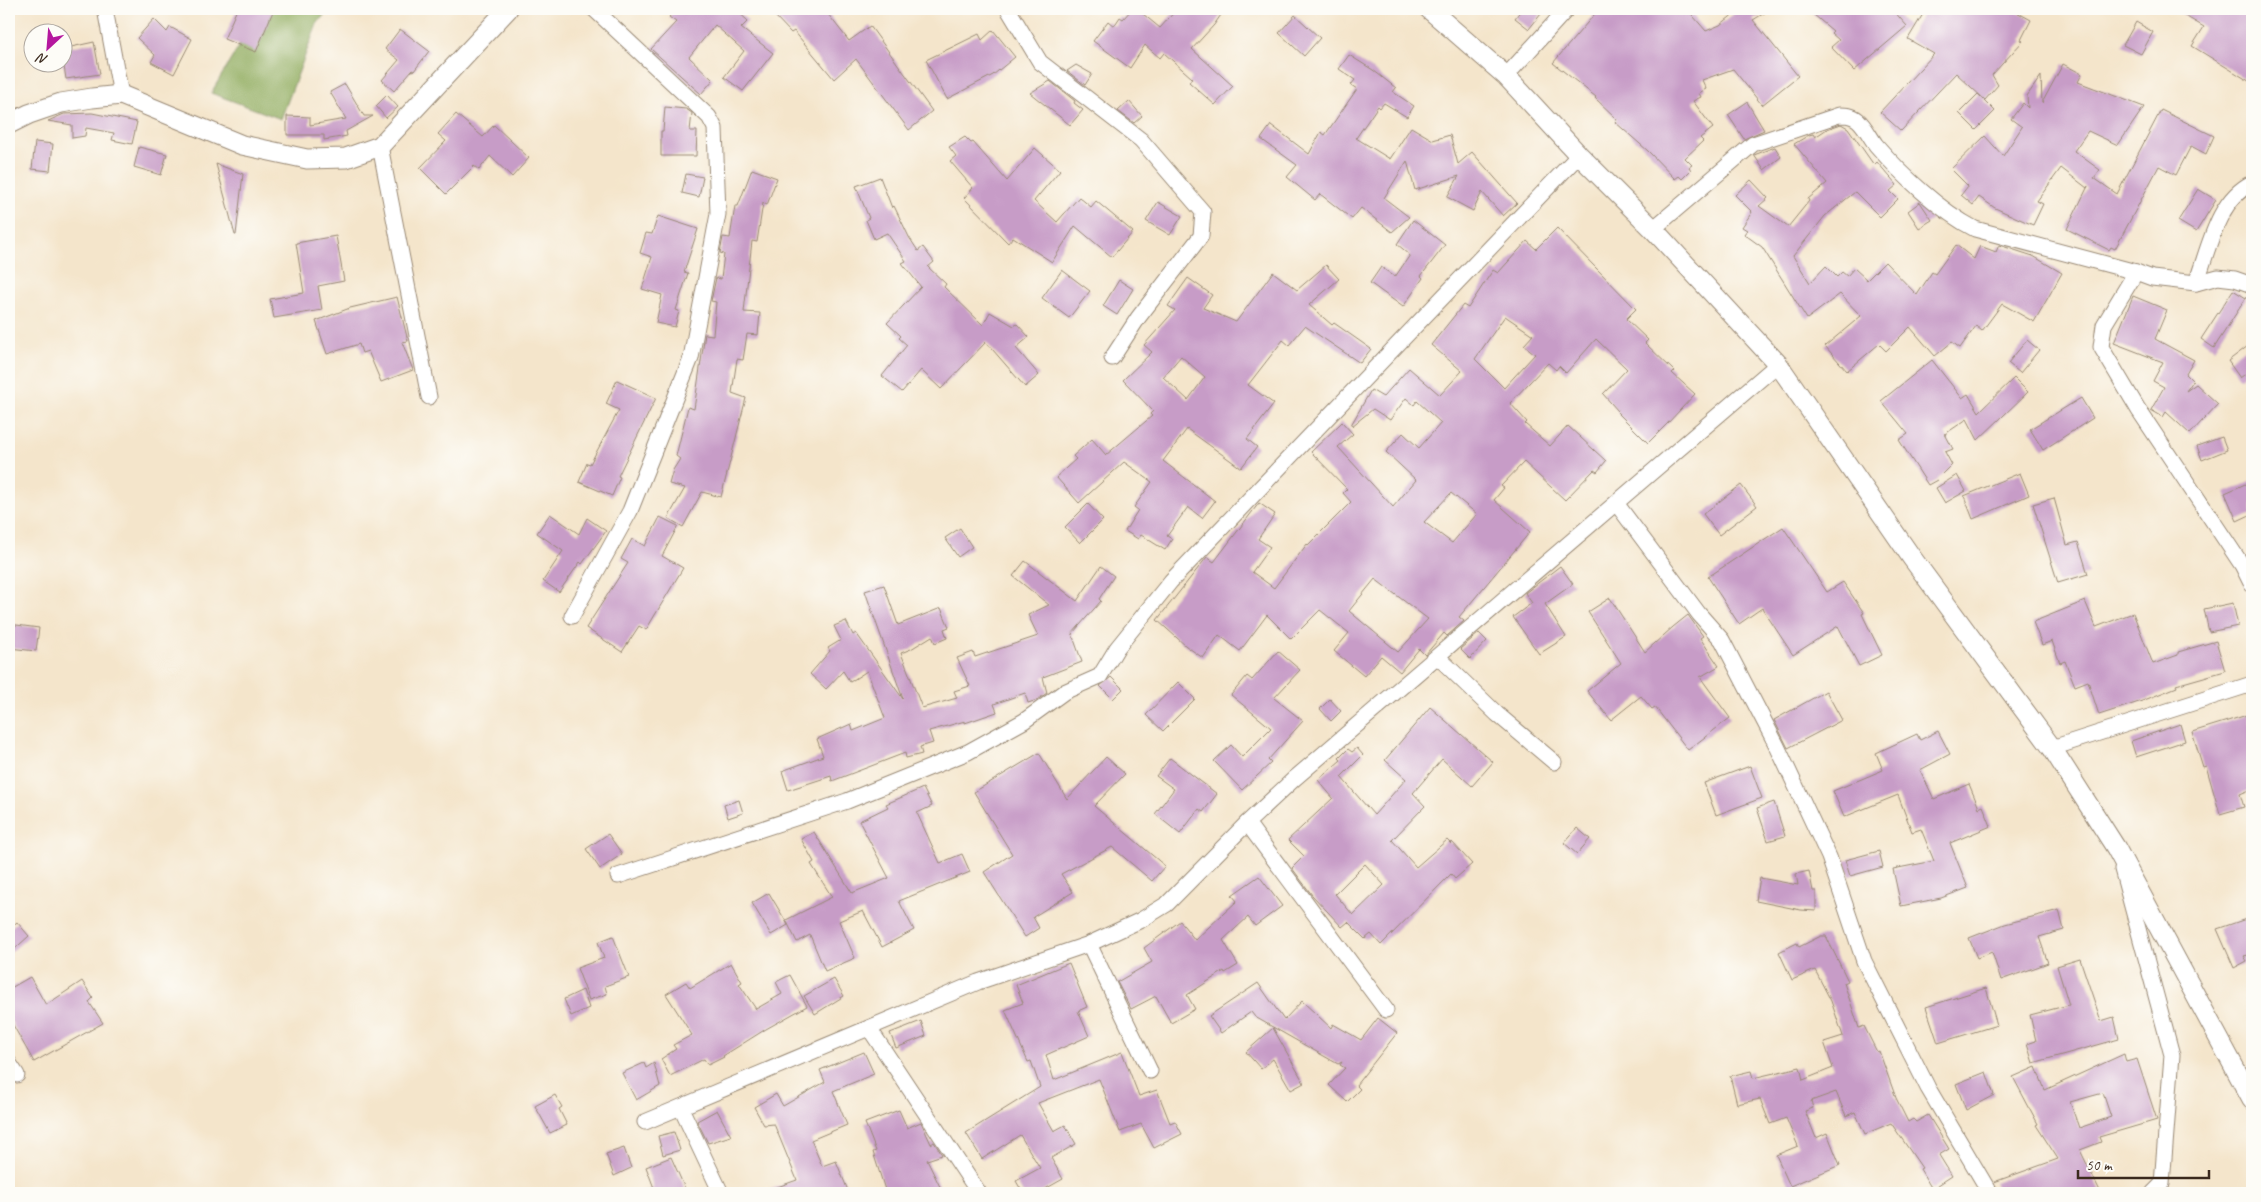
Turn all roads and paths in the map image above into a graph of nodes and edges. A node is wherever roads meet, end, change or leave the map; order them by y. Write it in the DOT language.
graph roads {
  1 [pos="105,9"];
  2 [pos="508,9"];
  3 [pos="594,9"];
  4 [pos="1008,9"];
  5 [pos="1429,9"];
  6 [pos="1567,9"];
  7 [pos="1506,76"];
  8 [pos="121,95"];
  9 [pos="9,124"];
  10 [pos="380,146"];
  11 [pos="1579,155"];
  12 [pos="2252,183"];
  13 [pos="1653,229"];
  14 [pos="2136,272"];
  15 [pos="2196,283"];
  16 [pos="2252,285"];
  17 [pos="1112,358"];
  18 [pos="1778,364"];
  19 [pos="429,397"];
  20 [pos="1616,503"];
  21 [pos="2252,585"];
  22 [pos="572,616"];
  23 [pos="1438,657"];
  24 [pos="2252,684"];
  25 [pos="2052,748"];
  26 [pos="1554,762"];
  27 [pos="1247,823"];
  28 [pos="2116,848"];
  29 [pos="618,876"];
  30 [pos="1089,944"];
  31 [pos="1386,1010"];
  32 [pos="869,1028"];
  33 [pos="1150,1071"];
  34 [pos="2252,1100"];
  35 [pos="681,1108"];
  36 [pos="644,1122"];
  37 [pos="721,1193"];
  38 [pos="979,1193"];
  39 [pos="1990,1193"];
  40 [pos="2154,1193"];
  1 -- 8 [label="street"];
  2 -- 10 [label="street"];
  3 -- 22 [label="street"];
  4 -- 17 [label="street"];
  5 -- 7 [label="street"];
  6 -- 7 [label="street"];
  7 -- 11 [label="street"];
  8 -- 9 [label="street"];
  8 -- 10 [label="street"];
  10 -- 19 [label="street"];
  11 -- 13 [label="street"];
  11 -- 29 [label="street"];
  12 -- 15 [label="street"];
  13 -- 14 [label="street"];
  13 -- 18 [label="street"];
  14 -- 15 [label="street"];
  14 -- 21 [label="street"];
  15 -- 16 [label="street"];
  18 -- 20 [label="street"];
  18 -- 25 [label="street"];
  20 -- 23 [label="street"];
  20 -- 39 [label="street"];
  23 -- 26 [label="street"];
  23 -- 27 [label="street"];
  24 -- 25 [label="street"];
  25 -- 28 [label="street"];
  27 -- 30 [label="street"];
  27 -- 31 [label="street"];
  28 -- 34 [label="street"];
  28 -- 40 [label="street"];
  30 -- 32 [label="street"];
  30 -- 33 [label="street"];
  32 -- 35 [label="street"];
  32 -- 38 [label="street"];
  35 -- 36 [label="street"];
  35 -- 37 [label="street"];
}
